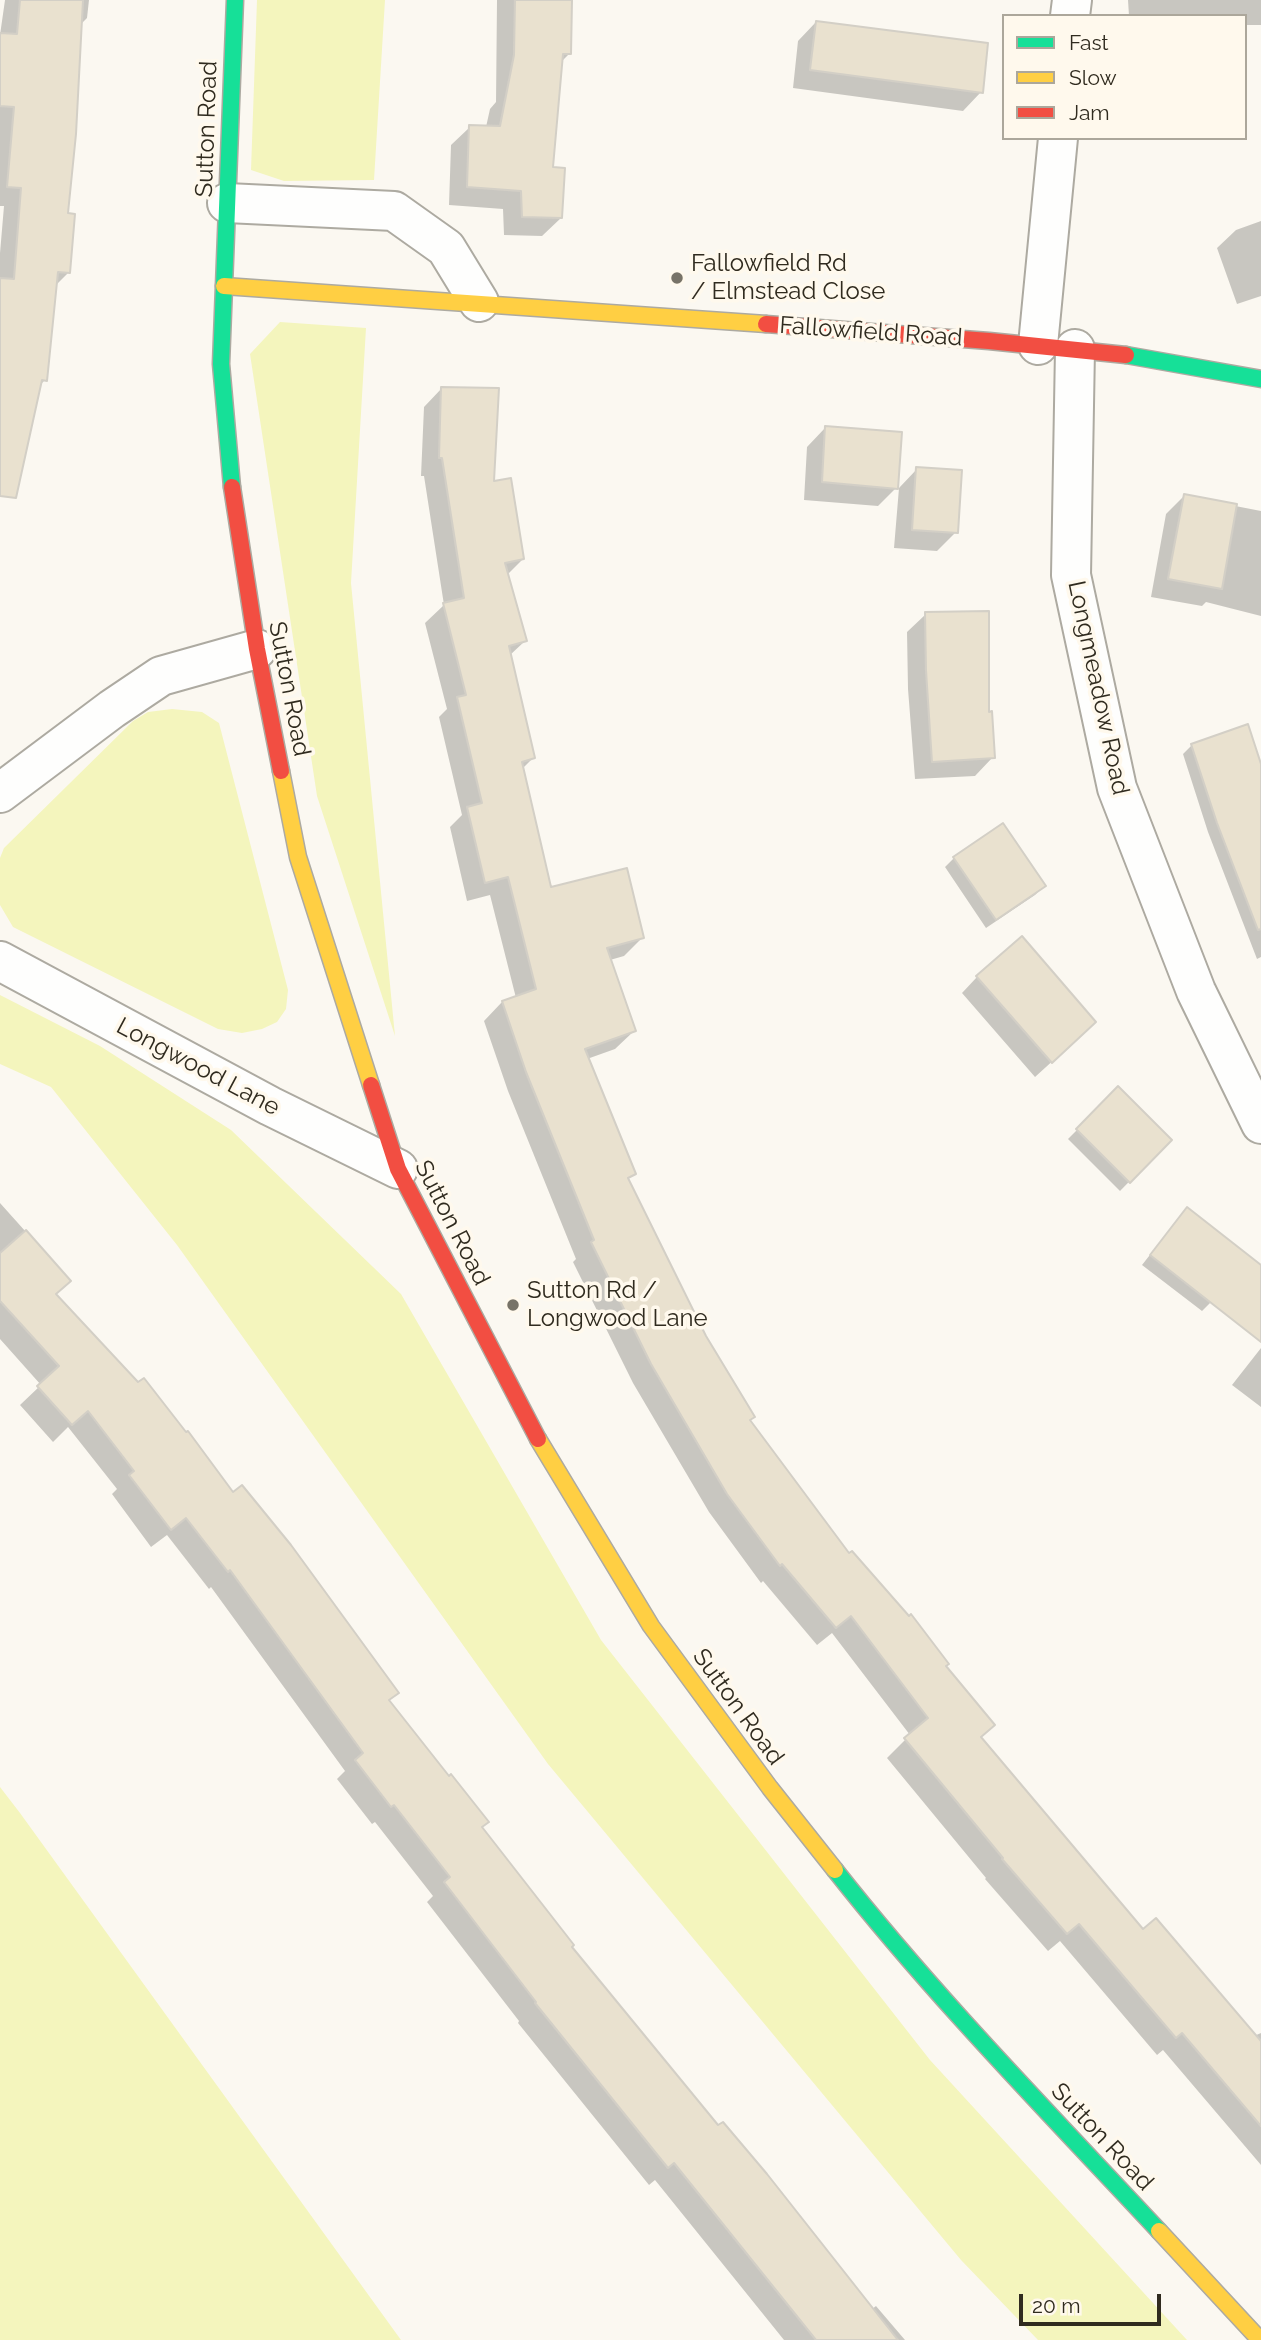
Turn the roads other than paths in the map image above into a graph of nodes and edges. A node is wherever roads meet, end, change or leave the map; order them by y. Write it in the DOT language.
graph roads {
  1 [pos="235,0"];
  2 [pos="1058,140"];
  3 [pos="227,203"];
  4 [pos="223,286"];
  5 [pos="479,302"];
  6 [pos="1038,345"];
  7 [pos="1075,349"];
  8 [pos="1261,379"];
  9 [pos="257,649"];
  10 [pos="0,793"];
  11 [pos="0,961"];
  12 [pos="1261,1124"];
  13 [pos="398,1169"];
  14 [pos="1259,2340"];
  1 -- 3 [label="main road, Sutton Road"];
  2 -- 6 [label="street"];
  3 -- 4 [label="main road, Sutton Road"];
  3 -- 5 [label="street"];
  4 -- 5 [label="main road, Fallowfield Road"];
  4 -- 9 [label="main road, Sutton Road"];
  5 -- 6 [label="main road, Fallowfield Road"];
  6 -- 7 [label="main road, Fallowfield Road"];
  7 -- 8 [label="main road, Fallowfield Road"];
  7 -- 12 [label="street, Longmeadow Road"];
  9 -- 10 [label="street"];
  9 -- 13 [label="main road, Sutton Road"];
  11 -- 13 [label="street, Longwood Lane"];
  13 -- 14 [label="main road, Sutton Road"];
}
